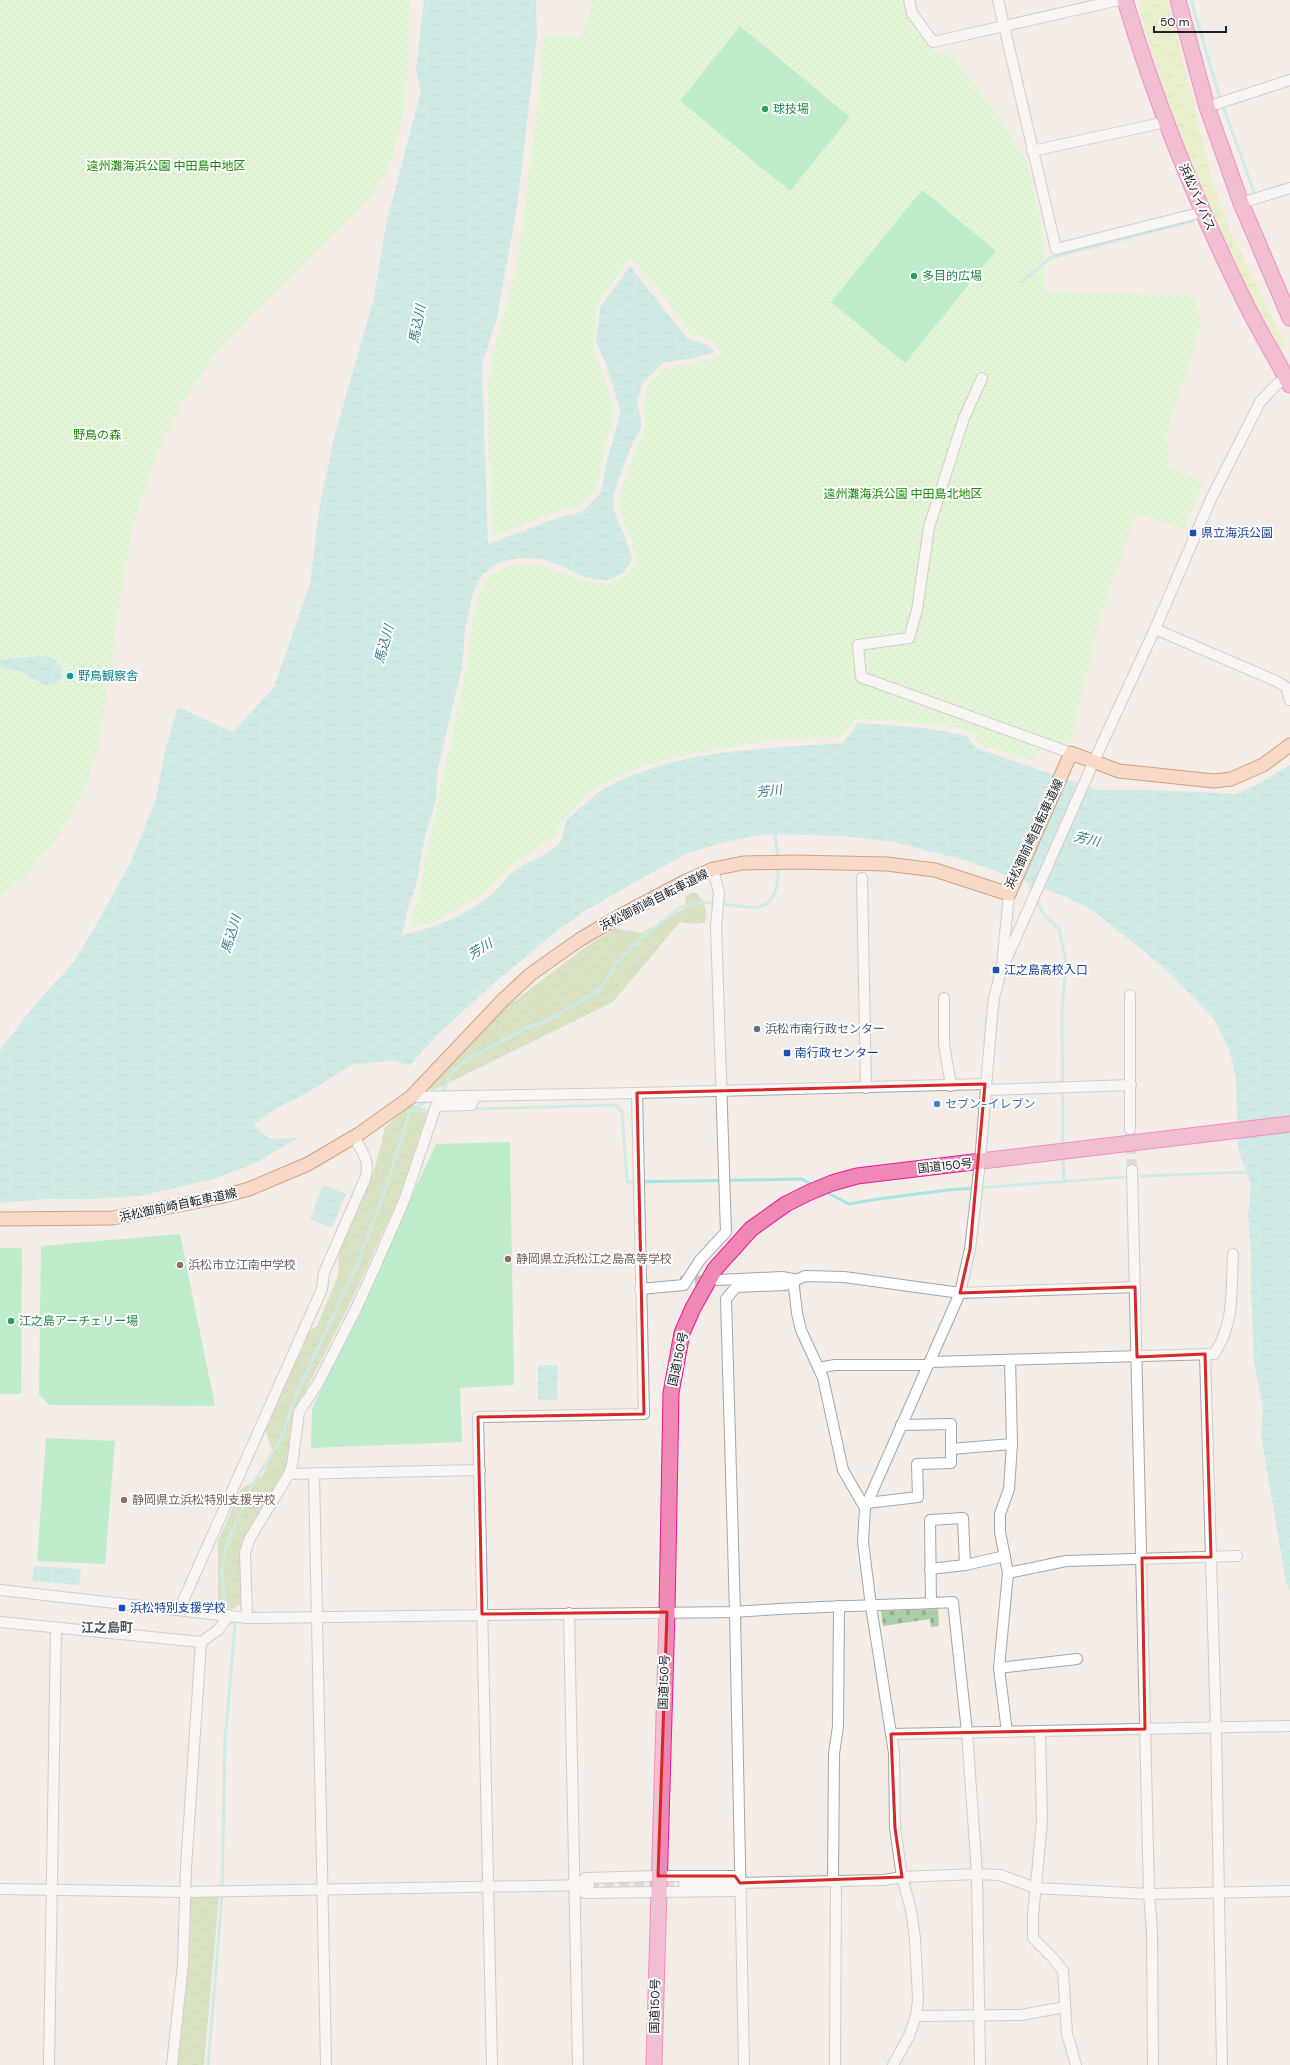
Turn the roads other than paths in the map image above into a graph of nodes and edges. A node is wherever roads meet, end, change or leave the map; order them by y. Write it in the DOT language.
graph roads {
  1 [pos="909,0"];
  2 [pos="998,0"];
  3 [pos="1119,0"];
  4 [pos="1126,0"];
  5 [pos="1131,0"];
  6 [pos="1178,0"];
  7 [pos="1004,27"];
  8 [pos="1135,34"];
  9 [pos="1290,80"];
  10 [pos="1211,106"];
  11 [pos="1166,122"];
  12 [pos="1032,151"];
  13 [pos="1290,188"];
  14 [pos="1241,203"];
  15 [pos="1203,212"];
  16 [pos="1290,318"];
  17 [pos="982,378"];
  18 [pos="1289,379"];
  19 [pos="1155,629"];
  20 [pos="1290,700"];
  21 [pos="1290,744"];
  22 [pos="1071,753"];
  23 [pos="1093,764"];
  24 [pos="713,869"];
  25 [pos="862,878"];
  26 [pos="1008,894"];
  27 [pos="1001,971"];
  28 [pos="1130,995"];
  29 [pos="944,998"];
  30 [pos="1131,1085"];
  31 [pos="951,1086"];
  32 [pos="985,1087"];
  33 [pos="866,1088"];
  34 [pos="722,1090"];
  35 [pos="637,1093"];
  36 [pos="476,1096"];
  37 [pos="411,1097"];
  38 [pos="1290,1124"];
  39 [pos="1130,1129"];
  40 [pos="354,1137"];
  41 [pos="980,1162"];
  42 [pos="1132,1170"];
  43 [pos="0,1219"];
  44 [pos="1233,1254"];
  45 [pos="793,1279"];
  46 [pos="680,1280"];
  47 [pos="718,1280"];
  48 [pos="640,1286"];
  49 [pos="1135,1287"];
  50 [pos="960,1293"];
  51 [pos="1205,1354"];
  52 [pos="1137,1357"];
  53 [pos="1010,1360"];
  54 [pos="929,1364"];
  55 [pos="818,1368"];
  56 [pos="901,1425"];
  57 [pos="1012,1444"];
  58 [pos="951,1449"];
  59 [pos="480,1470"];
  60 [pos="314,1473"];
  61 [pos="289,1474"];
  62 [pos="866,1506"];
  63 [pos="1004,1556"];
  64 [pos="1237,1556"];
  65 [pos="1211,1557"];
  66 [pos="1142,1558"];
  67 [pos="965,1565"];
  68 [pos="930,1569"];
  69 [pos="1008,1573"];
  70 [pos="0,1590"];
  71 [pos="931,1603"];
  72 [pos="839,1606"];
  73 [pos="871,1606"];
  74 [pos="179,1610"];
  75 [pos="667,1612"];
  76 [pos="734,1612"];
  77 [pos="569,1613"];
  78 [pos="482,1614"];
  79 [pos="229,1615"];
  80 [pos="247,1618"];
  81 [pos="317,1618"];
  82 [pos="0,1622"];
  83 [pos="56,1628"];
  84 [pos="201,1642"];
  85 [pos="1077,1660"];
  86 [pos="999,1668"];
  87 [pos="1290,1726"];
  88 [pos="1145,1728"];
  89 [pos="1216,1728"];
  90 [pos="1040,1731"];
  91 [pos="967,1732"];
  92 [pos="1007,1732"];
  93 [pos="891,1734"];
  94 [pos="977,1874"];
  95 [pos="658,1876"];
  96 [pos="902,1877"];
  97 [pos="835,1881"];
  98 [pos="740,1883"];
  99 [pos="684,1884"];
  100 [pos="589,1885"];
  101 [pos="575,1886"];
  102 [pos="0,1888"];
  103 [pos="488,1888"];
  104 [pos="1036,1888"];
  105 [pos="52,1889"];
  106 [pos="323,1890"];
  107 [pos="1290,1891"];
  108 [pos="184,1892"];
  109 [pos="658,1892"];
  110 [pos="1220,1892"];
  111 [pos="1148,1894"];
  112 [pos="1065,2007"];
  113 [pos="980,2015"];
  114 [pos="916,2016"];
  115 [pos="49,2065"];
  116 [pos="172,2065"];
  117 [pos="326,2065"];
  118 [pos="492,2065"];
  119 [pos="578,2065"];
  120 [pos="654,2065"];
  121 [pos="744,2065"];
  122 [pos="835,2065"];
  123 [pos="892,2065"];
  124 [pos="980,2065"];
  125 [pos="1076,2065"];
  126 [pos="1153,2065"];
  127 [pos="1222,2065"];
  1 -- 7 [label="street"];
  2 -- 7 [label="street"];
  3 -- 7 [label="street"];
  4 -- 8 [label="highway, 浜松バイパス"];
  5 -- 8 [label="highway"];
  6 -- 10 [label="highway"];
  7 -- 12 [label="street"];
  8 -- 11 [label="highway, 浜松バイパス"];
  9 -- 10 [label="street"];
  10 -- 14 [label="highway"];
  11 -- 12 [label="street"];
  11 -- 15 [label="highway, 浜松バイパス"];
  12 -- 15 [label="street"];
  13 -- 14 [label="street"];
  14 -- 16 [label="highway"];
  15 -- 18 [label="highway, 浜松バイパス"];
  17 -- 22 [label="street"];
  18 -- 19 [label="street"];
  19 -- 20 [label="street"];
  19 -- 23 [label="street"];
  21 -- 23 [label="main road"];
  22 -- 23 [label="main road"];
  22 -- 26 [label="main road, 浜松御前崎自転車道線"];
  23 -- 27 [label="street"];
  24 -- 26 [label="main road, 浜松御前崎自転車道線"];
  24 -- 34 [label="street"];
  24 -- 37 [label="main road, 浜松御前崎自転車道線"];
  25 -- 33 [label="street"];
  26 -- 27 [label="street"];
  27 -- 32 [label="street"];
  28 -- 30 [label="street"];
  29 -- 31 [label="street"];
  30 -- 32 [label="street"];
  30 -- 39 [label="street"];
  31 -- 32 [label="street"];
  31 -- 33 [label="street"];
  32 -- 41 [label="street"];
  33 -- 34 [label="street"];
  34 -- 35 [label="street"];
  34 -- 48 [label="street"];
  35 -- 36 [label="street"];
  35 -- 48 [label="street"];
  36 -- 37 [label="street"];
  36 -- 61 [label="street"];
  37 -- 40 [label="main road, 浜松御前崎自転車道線"];
  38 -- 41 [label="highway, 国道150号"];
  40 -- 43 [label="main road, 浜松御前崎自転車道線"];
  40 -- 74 [label="street"];
  41 -- 50 [label="street"];
  41 -- 75 [label="highway, 国道150号"];
  42 -- 49 [label="street"];
  44 -- 51 [label="street"];
  45 -- 47 [label="street"];
  45 -- 50 [label="street"];
  45 -- 55 [label="street"];
  45 -- 76 [label="street"];
  46 -- 48 [label="street"];
  48 -- 59 [label="street"];
  49 -- 50 [label="street"];
  49 -- 52 [label="street"];
  50 -- 54 [label="street"];
  51 -- 52 [label="street"];
  51 -- 65 [label="street"];
  52 -- 53 [label="street"];
  52 -- 66 [label="street"];
  53 -- 54 [label="street"];
  53 -- 57 [label="street"];
  54 -- 55 [label="street"];
  54 -- 56 [label="street"];
  55 -- 62 [label="street"];
  56 -- 58 [label="street"];
  56 -- 62 [label="street"];
  57 -- 58 [label="street"];
  57 -- 63 [label="street"];
  58 -- 62 [label="street"];
  59 -- 60 [label="street"];
  59 -- 78 [label="street"];
  60 -- 61 [label="street"];
  60 -- 81 [label="street"];
  61 -- 80 [label="street"];
  62 -- 73 [label="street"];
  63 -- 67 [label="street"];
  63 -- 69 [label="street"];
  64 -- 65 [label="street"];
  65 -- 66 [label="street"];
  65 -- 89 [label="street"];
  66 -- 69 [label="street"];
  66 -- 88 [label="street"];
  67 -- 68 [label="street"];
  67 -- 68 [label="street"];
  68 -- 71 [label="street"];
  69 -- 86 [label="street"];
  70 -- 74 [label="street"];
  71 -- 73 [label="street"];
  71 -- 91 [label="street"];
  72 -- 73 [label="street"];
  72 -- 76 [label="street"];
  72 -- 97 [label="street"];
  73 -- 93 [label="street"];
  74 -- 79 [label="street"];
  75 -- 76 [label="street"];
  75 -- 77 [label="street"];
  75 -- 95 [label="highway, 国道150号"];
  76 -- 98 [label="street"];
  77 -- 78 [label="street"];
  77 -- 101 [label="street"];
  78 -- 81 [label="street"];
  78 -- 103 [label="street"];
  79 -- 80 [label="street"];
  79 -- 84 [label="street"];
  80 -- 81 [label="street"];
  81 -- 106 [label="street"];
  82 -- 83 [label="street"];
  83 -- 84 [label="street"];
  83 -- 105 [label="street"];
  84 -- 108 [label="street"];
  85 -- 86 [label="street"];
  86 -- 92 [label="street"];
  87 -- 89 [label="street"];
  88 -- 89 [label="street"];
  88 -- 90 [label="street"];
  88 -- 111 [label="street"];
  89 -- 110 [label="street"];
  90 -- 92 [label="street"];
  90 -- 104 [label="street"];
  91 -- 92 [label="street"];
  91 -- 93 [label="street"];
  91 -- 94 [label="street"];
  93 -- 96 [label="street"];
  94 -- 96 [label="street"];
  94 -- 104 [label="street"];
  94 -- 113 [label="street"];
  95 -- 98 [label="street"];
  95 -- 101 [label="street"];
  95 -- 109 [label="highway, 国道150号"];
  96 -- 97 [label="street"];
  96 -- 114 [label="street"];
  97 -- 98 [label="street"];
  97 -- 122 [label="street"];
  98 -- 99 [label="street"];
  98 -- 109 [label="street"];
  98 -- 121 [label="street"];
  100 -- 101 [label="street"];
  101 -- 103 [label="street"];
  101 -- 109 [label="street"];
  101 -- 119 [label="street"];
  102 -- 105 [label="street"];
  103 -- 106 [label="street"];
  103 -- 118 [label="street"];
  104 -- 111 [label="street"];
  104 -- 112 [label="street"];
  105 -- 108 [label="street"];
  105 -- 115 [label="street"];
  106 -- 108 [label="street"];
  106 -- 117 [label="street"];
  107 -- 110 [label="street"];
  108 -- 116 [label="street"];
  109 -- 120 [label="highway, 国道150号"];
  110 -- 111 [label="street"];
  110 -- 127 [label="street"];
  111 -- 126 [label="street"];
  112 -- 113 [label="street"];
  112 -- 125 [label="street"];
  113 -- 114 [label="street"];
  113 -- 124 [label="street"];
  114 -- 123 [label="street"];
}
